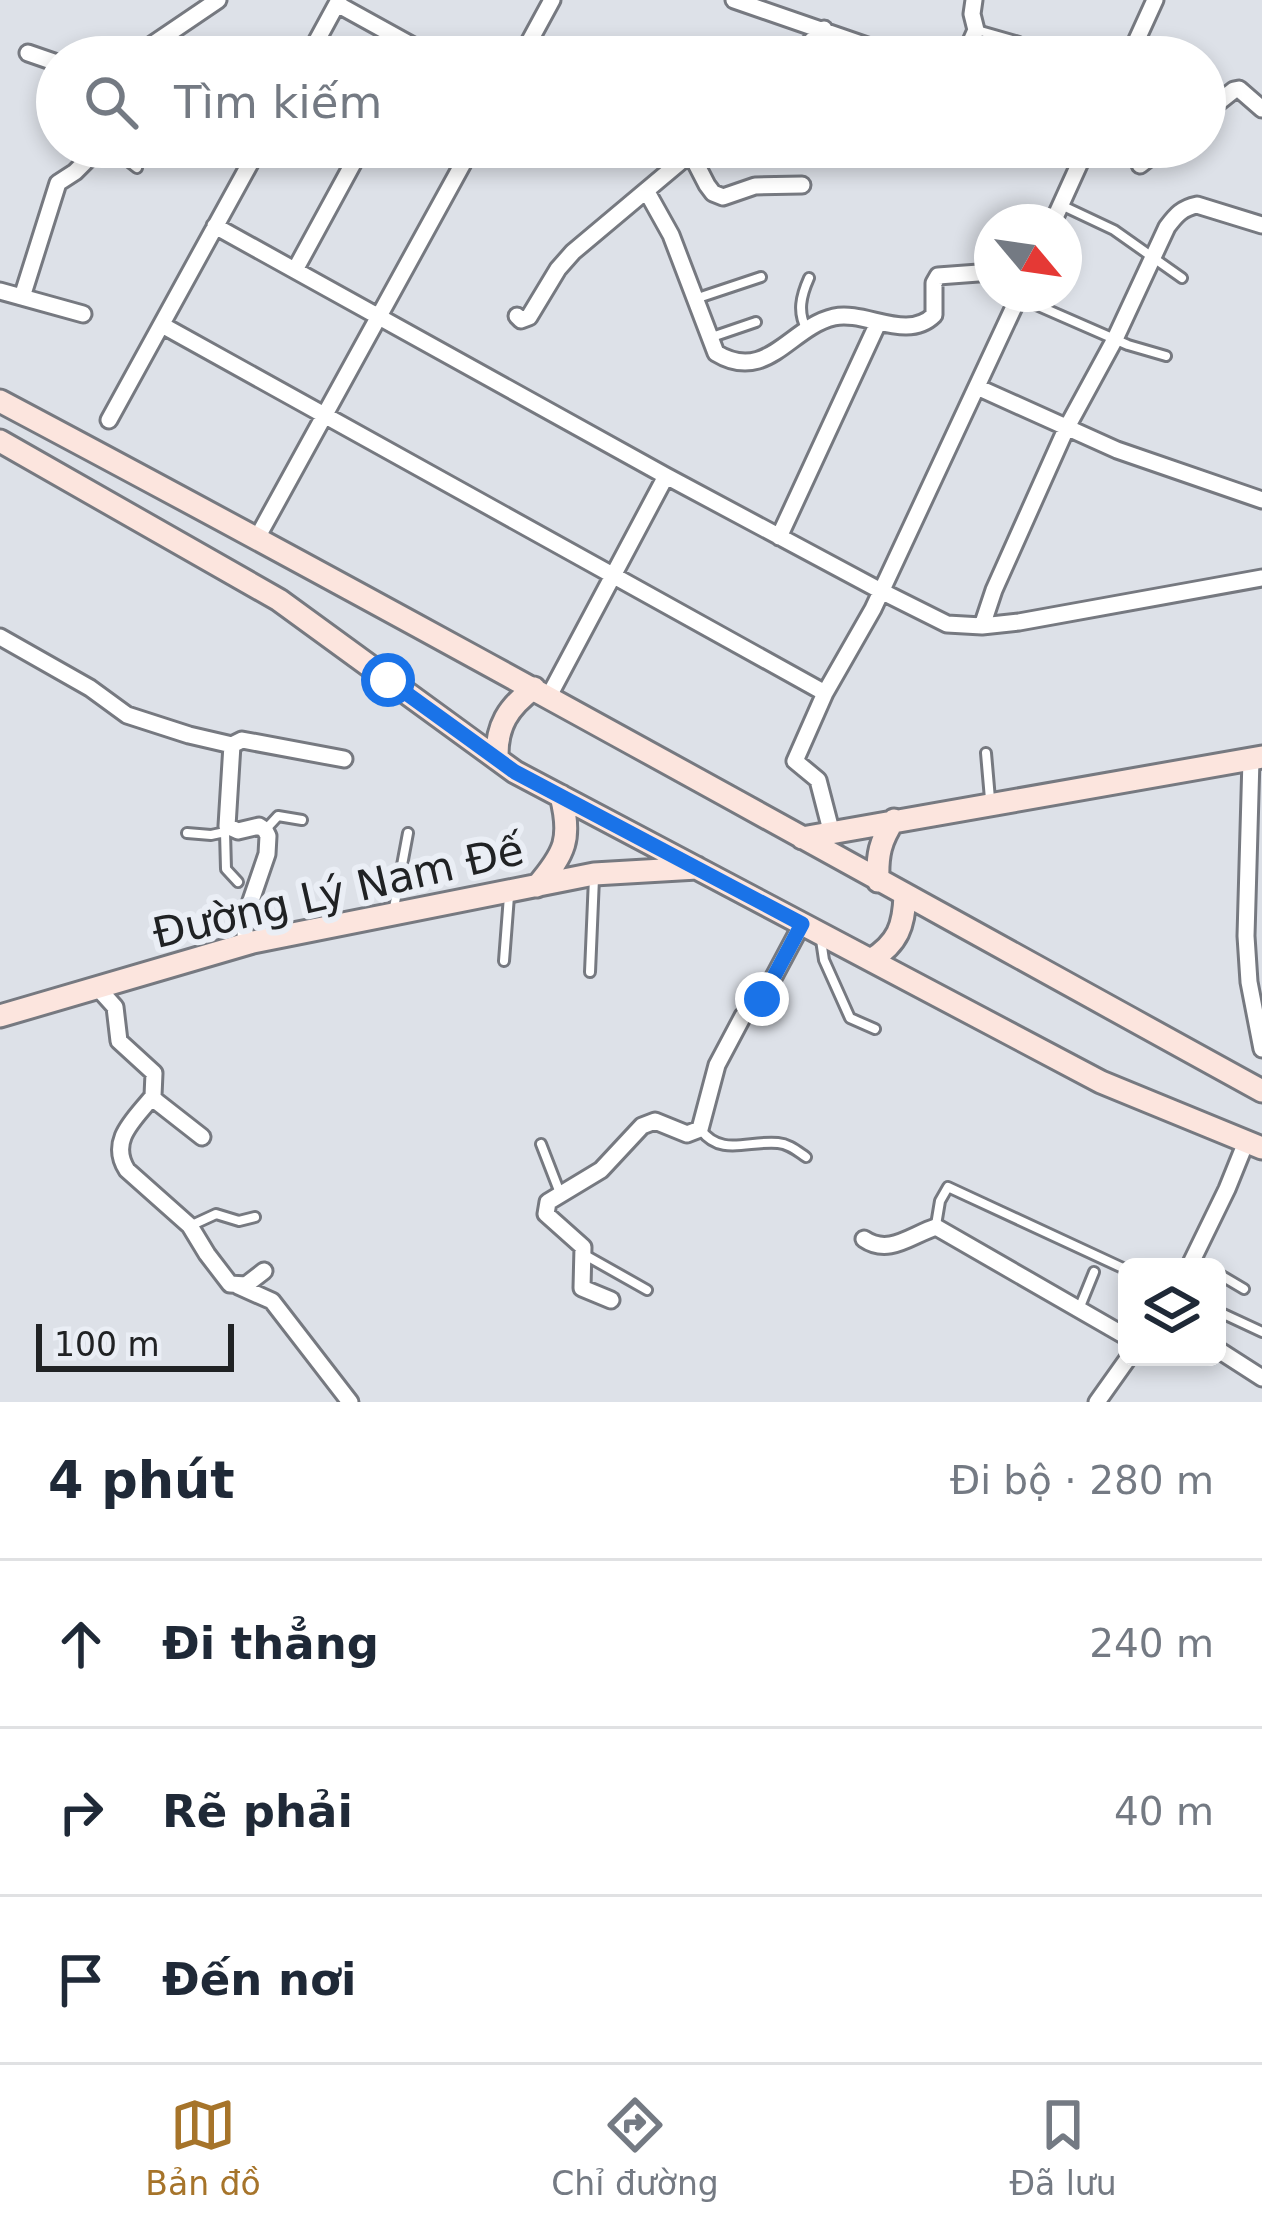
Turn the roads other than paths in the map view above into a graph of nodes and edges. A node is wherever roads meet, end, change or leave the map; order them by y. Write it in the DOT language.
graph roads {
  1 [pos="218,0"];
  2 [pos="552,0"];
  3 [pos="734,0"];
  4 [pos="974,0"];
  5 [pos="1155,0"];
  6 [pos="338,2"];
  7 [pos="824,29"];
  8 [pos="975,35"];
  9 [pos="165,36"];
  10 [pos="319,36"];
  11 [pos="390,36"];
  12 [pos="532,36"];
  13 [pos="816,36"];
  14 [pos="842,36"];
  15 [pos="981,36"];
  16 [pos="1139,36"];
  17 [pos="28,52"];
  18 [pos="36,55"];
  19 [pos="1226,96"];
  20 [pos="1262,109"];
  21 [pos="79,168"];
  22 [pos="247,168"];
  23 [pos="351,168"];
  24 [pos="460,168"];
  25 [pos="674,168"];
  26 [pos="700,168"];
  27 [pos="1078,168"];
  28 [pos="802,185"];
  29 [pos="647,192"];
  30 [pos="1061,204"];
  31 [pos="1082,215"];
  32 [pos="1262,225"];
  33 [pos="215,226"];
  34 [pos="1153,257"];
  35 [pos="295,270"];
  36 [pos="974,273"];
  37 [pos="761,277"];
  38 [pos="809,278"];
  39 [pos="1183,278"];
  40 [pos="0,291"];
  41 [pos="22,297"];
  42 [pos="695,299"];
  43 [pos="1012,312"];
  44 [pos="1055,312"];
  45 [pos="83,314"];
  46 [pos="379,315"];
  47 [pos="517,316"];
  48 [pos="756,322"];
  49 [pos="878,322"];
  50 [pos="162,325"];
  51 [pos="807,332"];
  52 [pos="708,338"];
  53 [pos="1115,339"];
  54 [pos="1166,356"];
  55 [pos="977,387"];
  56 [pos="0,401"];
  57 [pos="324,416"];
  58 [pos="110,420"];
  59 [pos="1066,429"];
  60 [pos="0,441"];
  61 [pos="95,451"];
  62 [pos="666,476"];
  63 [pos="76,484"];
  64 [pos="1262,500"];
  65 [pos="779,537"];
  66 [pos="257,538"];
  67 [pos="613,574"];
  68 [pos="1262,578"];
  69 [pos="881,592"];
  70 [pos="982,626"];
  71 [pos="0,637"];
  72 [pos="541,692"];
  73 [pos="825,693"];
  74 [pos="232,745"];
  75 [pos="986,753"];
  76 [pos="1257,758"];
  77 [pos="344,759"];
  78 [pos="497,759"];
  79 [pos="561,796"];
  80 [pos="991,805"];
  81 [pos="302,820"];
  82 [pos="895,820"];
  83 [pos="265,830"];
  84 [pos="229,831"];
  85 [pos="187,833"];
  86 [pos="408,833"];
  87 [pos="832,834"];
  88 [pos="800,838"];
  89 [pos="698,868"];
  90 [pos="594,874"];
  91 [pos="878,880"];
  92 [pos="238,882"];
  93 [pos="537,886"];
  94 [pos="509,891"];
  95 [pos="905,895"];
  96 [pos="1255,896"];
  97 [pos="392,914"];
  98 [pos="812,928"];
  99 [pos="246,944"];
  100 [pos="871,960"];
  101 [pos="505,961"];
  102 [pos="590,972"];
  103 [pos="97,988"];
  104 [pos="0,1016"];
  105 [pos="874,1029"];
  106 [pos="1262,1049"];
  107 [pos="1262,1088"];
  108 [pos="154,1096"];
  109 [pos="700,1129"];
  110 [pos="202,1137"];
  111 [pos="541,1144"];
  112 [pos="1254,1145"];
  113 [pos="806,1157"];
  114 [pos="560,1194"];
  115 [pos="255,1217"];
  116 [pos="190,1226"];
  117 [pos="936,1227"];
  118 [pos="864,1239"];
  119 [pos="584,1255"];
  120 [pos="1200,1258"];
  121 [pos="1118,1266"];
  122 [pos="263,1271"];
  123 [pos="1094,1273"];
  124 [pos="1226,1278"];
  125 [pos="238,1286"];
  126 [pos="1244,1289"];
  127 [pos="646,1290"];
  128 [pos="611,1300"];
  129 [pos="1079,1309"];
  130 [pos="1226,1315"];
  131 [pos="1118,1332"];
  132 [pos="1262,1332"];
  133 [pos="1226,1355"];
  134 [pos="1124,1366"];
  135 [pos="1262,1378"];
  136 [pos="1104,1398"];
  137 [pos="350,1402"];
  1 -- 9 [label="street"];
  2 -- 12 [label="street"];
  3 -- 7 [label="street"];
  4 -- 8 [label="street"];
  5 -- 16 [label="street"];
  6 -- 10 [label="street"];
  6 -- 11 [label="street"];
  7 -- 13 [label="street"];
  7 -- 14 [label="street"];
  8 -- 15 [label="lane"];
  17 -- 18 [label="street"];
  19 -- 20 [label="street"];
  21 -- 41 [label="street"];
  22 -- 33 [label="street"];
  23 -- 35 [label="street"];
  24 -- 46 [label="street"];
  25 -- 29 [label="street"];
  26 -- 28 [label="street"];
  27 -- 30 [label="street"];
  29 -- 42 [label="street"];
  29 -- 47 [label="street"];
  31 -- 34 [label="lane"];
  32 -- 34 [label="street"];
  33 -- 35 [label="street"];
  33 -- 50 [label="street"];
  34 -- 39 [label="lane"];
  34 -- 53 [label="street"];
  35 -- 46 [label="street"];
  36 -- 49 [label="street"];
  37 -- 42 [label="lane"];
  38 -- 51 [label="lane"];
  40 -- 41 [label="street"];
  41 -- 45 [label="street"];
  42 -- 52 [label="street"];
  43 -- 55 [label="street"];
  44 -- 53 [label="lane"];
  46 -- 57 [label="street"];
  46 -- 62 [label="street"];
  48 -- 52 [label="lane"];
  49 -- 51 [label="street"];
  49 -- 65 [label="street"];
  50 -- 57 [label="street"];
  50 -- 58 [label="street"];
  51 -- 52 [label="street"];
  53 -- 54 [label="lane"];
  53 -- 59 [label="street"];
  55 -- 59 [label="street"];
  55 -- 69 [label="street"];
  56 -- 61 [label="street"];
  57 -- 66 [label="street"];
  57 -- 67 [label="street"];
  59 -- 64 [label="street"];
  59 -- 70 [label="street"];
  60 -- 63 [label="street"];
  61 -- 63 [label="street"];
  61 -- 66 [label="street"];
  62 -- 65 [label="street"];
  62 -- 67 [label="street"];
  63 -- 78 [label="street"];
  65 -- 69 [label="street"];
  66 -- 72 [label="street"];
  67 -- 72 [label="street"];
  67 -- 73 [label="street"];
  68 -- 70 [label="street"];
  69 -- 70 [label="street"];
  69 -- 73 [label="street"];
  71 -- 74 [label="street"];
  72 -- 78 [label="street"];
  72 -- 88 [label="street"];
  73 -- 87 [label="street"];
  74 -- 77 [label="street"];
  74 -- 84 [label="street"];
  75 -- 80 [label="lane"];
  76 -- 80 [label="street"];
  76 -- 96 [label="street"];
  78 -- 79 [label="street"];
  79 -- 89 [label="street"];
  79 -- 93 [label="street"];
  80 -- 82 [label="street"];
  81 -- 83 [label="lane"];
  82 -- 87 [label="street"];
  82 -- 91 [label="street"];
  83 -- 84 [label="street"];
  83 -- 99 [label="street"];
  84 -- 85 [label="lane"];
  84 -- 92 [label="lane"];
  86 -- 97 [label="lane"];
  87 -- 88 [label="street"];
  88 -- 91 [label="street"];
  89 -- 90 [label="street, Đường Lý Nam Đế"];
  89 -- 98 [label="street"];
  90 -- 93 [label="street, Đường Lý Nam Đế"];
  90 -- 102 [label="lane"];
  91 -- 95 [label="street"];
  93 -- 94 [label="street, Đường Lý Nam Đế"];
  94 -- 97 [label="street, Đường Lý Nam Đế"];
  94 -- 101 [label="lane"];
  95 -- 100 [label="street"];
  95 -- 107 [label="street"];
  96 -- 106 [label="street"];
  97 -- 99 [label="street, Đường Lý Nam Đế"];
  98 -- 100 [label="street"];
  98 -- 105 [label="lane"];
  98 -- 109 [label="street"];
  99 -- 103 [label="street, Đường Lý Nam Đế"];
  100 -- 112 [label="street"];
  103 -- 104 [label="street, Đường Lý Nam Đế"];
  103 -- 108 [label="street"];
  108 -- 110 [label="street"];
  108 -- 116 [label="street"];
  109 -- 113 [label="lane"];
  109 -- 114 [label="street"];
  111 -- 114 [label="lane"];
  112 -- 120 [label="street"];
  114 -- 119 [label="street"];
  115 -- 116 [label="lane"];
  116 -- 125 [label="street"];
  117 -- 118 [label="street"];
  117 -- 121 [label="lane"];
  117 -- 129 [label="street"];
  119 -- 127 [label="lane"];
  119 -- 128 [label="street"];
  122 -- 125 [label="street"];
  123 -- 129 [label="lane"];
  124 -- 126 [label="lane"];
  125 -- 137 [label="street"];
  129 -- 131 [label="street"];
  130 -- 132 [label="lane"];
  133 -- 135 [label="street"];
  134 -- 136 [label="street"];
}
